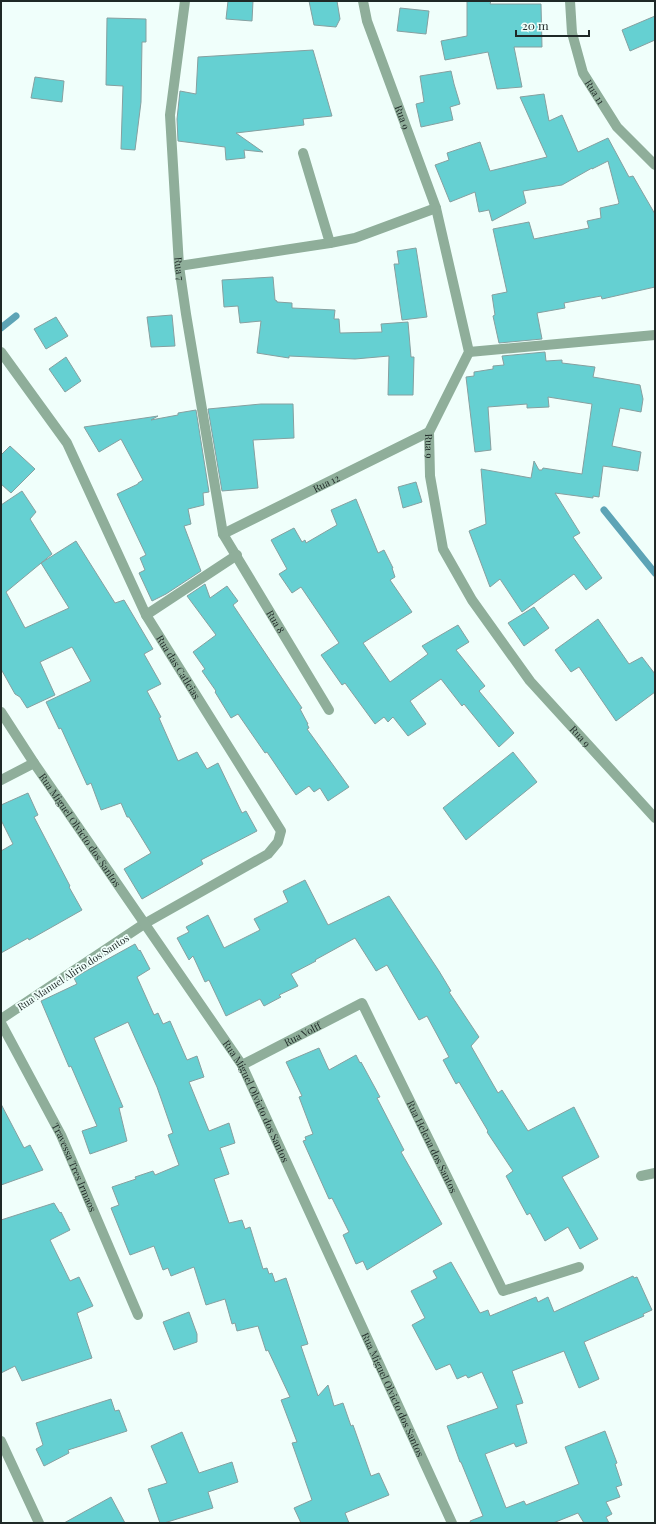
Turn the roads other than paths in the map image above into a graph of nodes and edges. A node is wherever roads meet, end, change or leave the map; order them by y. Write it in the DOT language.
graph roads {
  1 [pos="185,1"];
  2 [pos="362,1"];
  3 [pos="570,1"];
  4 [pos="303,153"];
  5 [pos="655,165"];
  6 [pos="436,208"];
  7 [pos="330,243"];
  8 [pos="179,266"];
  9 [pos="655,336"];
  10 [pos="1,352"];
  11 [pos="469,352"];
  12 [pos="429,432"];
  13 [pos="223,534"];
  14 [pos="237,555"];
  15 [pos="146,615"];
  16 [pos="329,710"];
  17 [pos="1,712"];
  18 [pos="34,763"];
  19 [pos="1,780"];
  20 [pos="655,818"];
  21 [pos="144,924"];
  22 [pos="362,1003"];
  23 [pos="1,1019"];
  24 [pos="1,1023"];
  25 [pos="242,1065"];
  26 [pos="655,1173"];
  27 [pos="642,1176"];
  28 [pos="579,1267"];
  29 [pos="138,1315"];
  30 [pos="1,1441"];
  31 [pos="39,1523"];
  32 [pos="452,1523"];
  1 -- 8 [label="street, Rua 7"];
  2 -- 6 [label="street, Rua 9"];
  3 -- 5 [label="street, Rua 11"];
  4 -- 7 [label="street"];
  6 -- 7 [label="street"];
  6 -- 11 [label="street, Rua 9"];
  7 -- 8 [label="street"];
  8 -- 13 [label="street, Rua 7"];
  9 -- 11 [label="street"];
  10 -- 15 [label="street, Rua das Catleias"];
  11 -- 12 [label="street, Rua 9"];
  12 -- 13 [label="street, Rua 12"];
  12 -- 20 [label="street, Rua 9"];
  13 -- 14 [label="street, Rua 8"];
  14 -- 15 [label="street"];
  14 -- 16 [label="street, Rua 8"];
  15 -- 21 [label="street, Rua das Catleias"];
  17 -- 18 [label="street, Rua Miguel Olvicto dos Santos"];
  18 -- 19 [label="street"];
  18 -- 21 [label="street, Rua Miguel Olvicto dos Santos"];
  21 -- 23 [label="street, Rua Manuel Alirio dos Santos"];
  21 -- 25 [label="street, Rua Miguel Olvicto dos Santos"];
  22 -- 25 [label="street, Rua Volff"];
  22 -- 28 [label="street, Rua Helena dos Santos"];
  24 -- 29 [label="street, Travessa Tres Irmaos"];
  25 -- 32 [label="street, Rua Miguel Olvicto dos Santos"];
  26 -- 27 [label="street"];
  30 -- 31 [label="street"];
}
